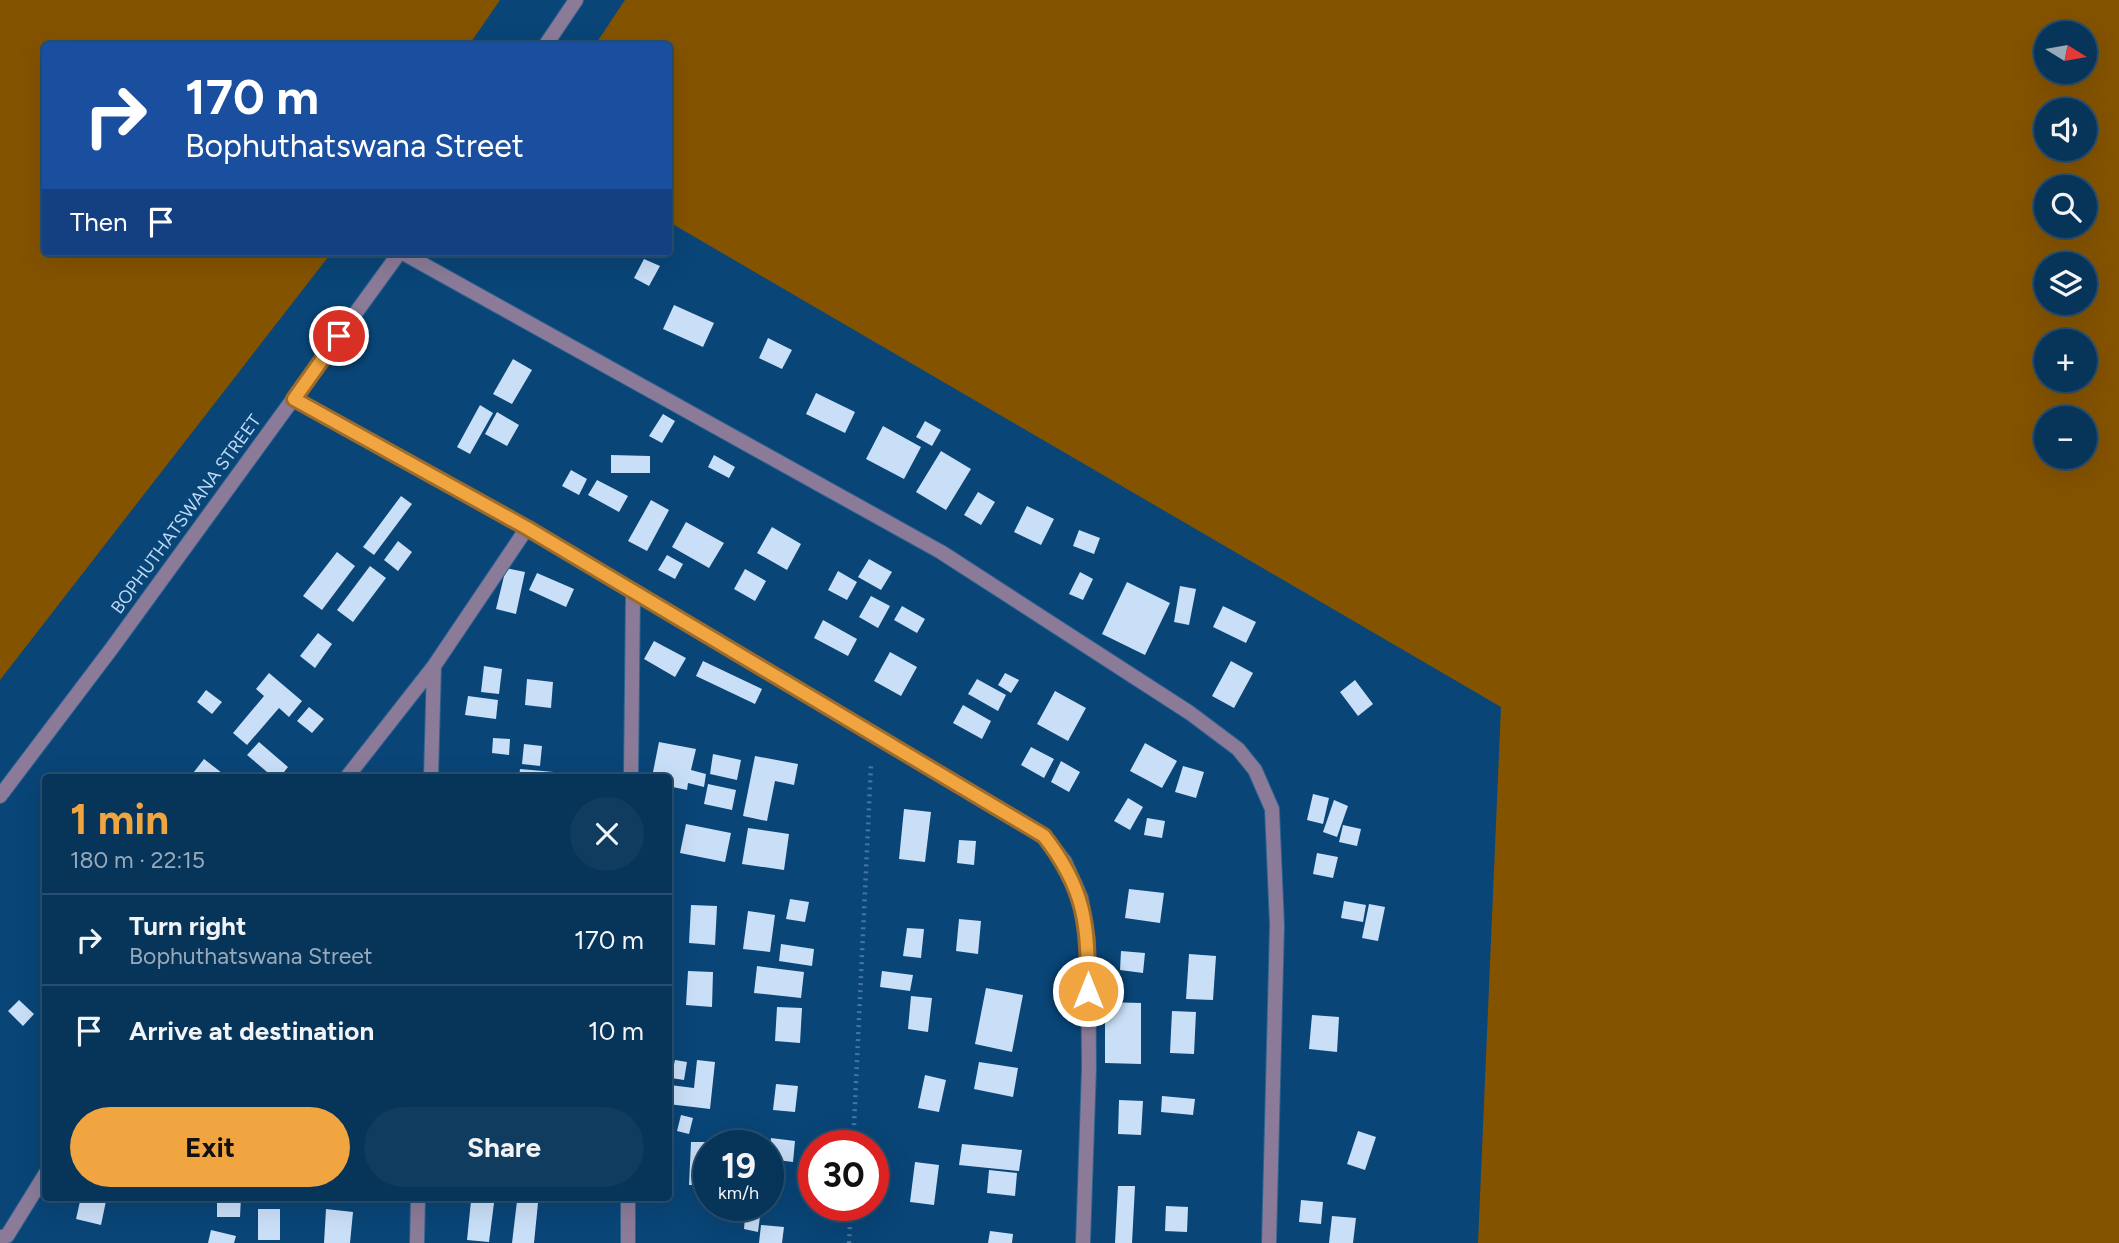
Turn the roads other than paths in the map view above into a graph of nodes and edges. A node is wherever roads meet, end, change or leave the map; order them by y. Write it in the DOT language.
graph roads {
  1 [pos="576,0"];
  2 [pos="548,42"];
  3 [pos="397,256"];
  4 [pos="407,256"];
  5 [pos="294,399"];
  6 [pos="527,528"];
  7 [pos="633,591"];
  8 [pos="435,666"];
  9 [pos="349,774"];
  10 [pos="431,774"];
  11 [pos="631,774"];
  12 [pos="0,796"];
  13 [pos="42,1179"];
  14 [pos="418,1201"];
  15 [pos="628,1201"];
  16 [pos="5,1239"];
  17 [pos="417,1243"];
  18 [pos="628,1243"];
  19 [pos="1083,1243"];
  20 [pos="1269,1243"];
  1 -- 2 [label="street"];
  3 -- 5 [label="street, BOPHUTHATSWANA STREET"];
  4 -- 20 [label="street"];
  5 -- 6 [label="street"];
  5 -- 12 [label="street, BOPHUTHATSWANA STREET"];
  6 -- 7 [label="street"];
  6 -- 8 [label="street"];
  7 -- 11 [label="street"];
  7 -- 19 [label="street"];
  8 -- 9 [label="street"];
  8 -- 10 [label="street"];
  13 -- 16 [label="street"];
  14 -- 17 [label="street"];
  15 -- 18 [label="street"];
}
